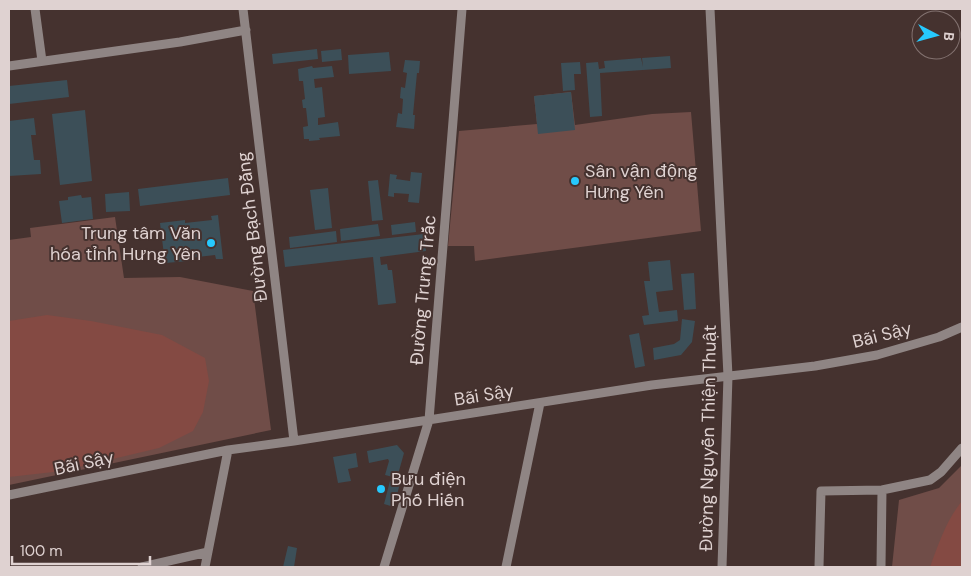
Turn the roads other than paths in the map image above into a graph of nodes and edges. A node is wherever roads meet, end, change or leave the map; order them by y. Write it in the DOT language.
graph roads {
  1 [pos="35,9"];
  2 [pos="243,9"];
  3 [pos="462,9"];
  4 [pos="710,9"];
  5 [pos="246,30"];
  6 [pos="42,61"];
  7 [pos="9,66"];
  8 [pos="962,327"];
  9 [pos="728,376"];
  10 [pos="540,403"];
  11 [pos="429,420"];
  12 [pos="294,441"];
  13 [pos="962,448"];
  14 [pos="228,450"];
  15 [pos="882,490"];
  16 [pos="9,495"];
  17 [pos="208,552"];
  18 [pos="142,567"];
  19 [pos="205,567"];
  20 [pos="384,567"];
  21 [pos="506,567"];
  22 [pos="722,567"];
  23 [pos="818,567"];
  24 [pos="881,567"];
  1 -- 6 [label="street"];
  2 -- 5 [label="street, Đường Bạch Đằng"];
  3 -- 11 [label="street, Đường Trưng Trắc"];
  4 -- 9 [label="street, Đường Nguyễn Thiện Thuật"];
  5 -- 6 [label="street"];
  5 -- 12 [label="street, Đường Bạch Đằng"];
  6 -- 7 [label="street"];
  8 -- 9 [label="street, Bãi Sậy"];
  9 -- 10 [label="street, Bãi Sậy"];
  9 -- 22 [label="street, Đường Nguyễn Thiện Thuật"];
  10 -- 11 [label="street, Bãi Sậy"];
  10 -- 21 [label="street"];
  11 -- 12 [label="street, Bãi Sậy"];
  11 -- 20 [label="street, Đường Trưng Trắc"];
  12 -- 14 [label="street, Bãi Sậy"];
  13 -- 15 [label="street"];
  14 -- 16 [label="street, Bãi Sậy"];
  14 -- 17 [label="street"];
  15 -- 23 [label="street"];
  15 -- 24 [label="street"];
  17 -- 18 [label="street"];
  17 -- 19 [label="street"];
}
